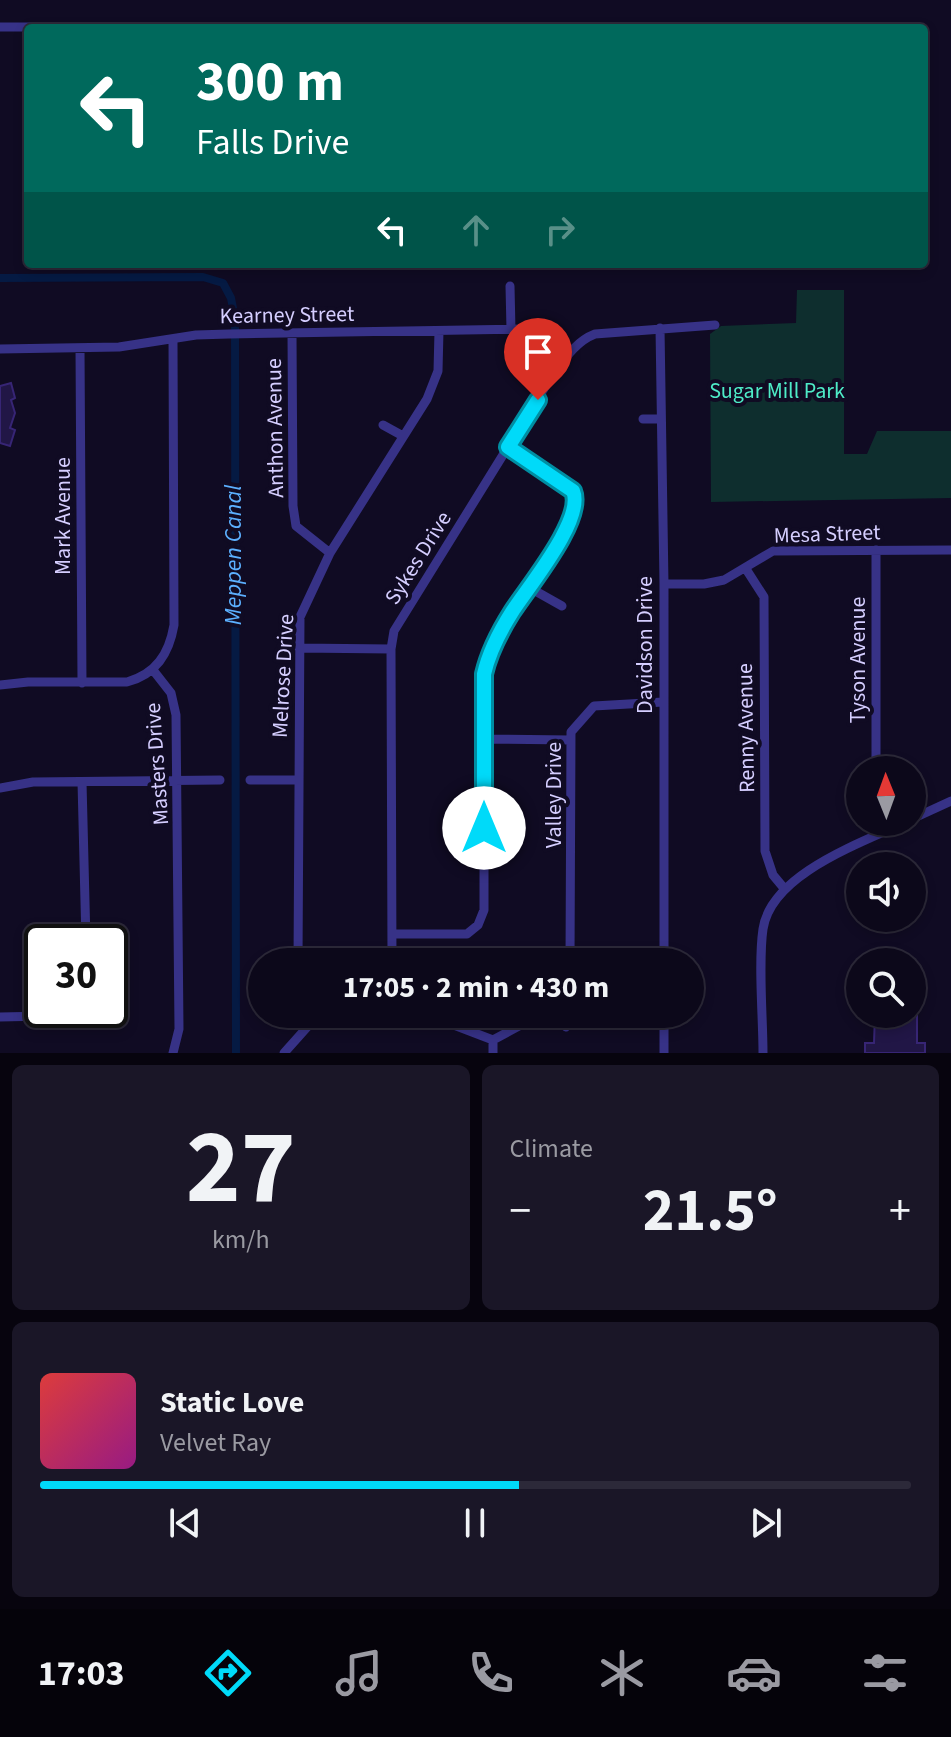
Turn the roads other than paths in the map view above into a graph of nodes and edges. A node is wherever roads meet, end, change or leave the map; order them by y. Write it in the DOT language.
graph roads {
  1 [pos="0,27"];
  2 [pos="24,27"];
  3 [pos="510,286"];
  4 [pos="715,325"];
  5 [pos="660,328"];
  6 [pos="511,330"];
  7 [pos="439,331"];
  8 [pos="292,333"];
  9 [pos="173,340"];
  10 [pos="80,348"];
  11 [pos="0,349"];
  12 [pos="571,351"];
  13 [pos="643,419"];
  14 [pos="661,419"];
  15 [pos="383,425"];
  16 [pos="403,436"];
  17 [pos="508,447"];
  18 [pos="876,550"];
  19 [pos="951,550"];
  20 [pos="330,553"];
  21 [pos="746,569"];
  22 [pos="664,584"];
  23 [pos="530,588"];
  24 [pos="562,606"];
  25 [pos="299,648"];
  26 [pos="391,649"];
  27 [pos="153,670"];
  28 [pos="82,683"];
  29 [pos="0,685"];
  30 [pos="663,702"];
  31 [pos="484,739"];
  32 [pos="571,740"];
  33 [pos="876,756"];
  34 [pos="176,780"];
  35 [pos="220,780"];
  36 [pos="250,780"];
  37 [pos="297,780"];
  38 [pos="82,782"];
  39 [pos="0,788"];
  40 [pos="951,801"];
  41 [pos="926,813"];
  42 [pos="868,836"];
  43 [pos="783,887"];
  44 [pos="86,924"];
  45 [pos="392,934"];
  46 [pos="298,948"];
  47 [pos="392,948"];
  48 [pos="570,948"];
  49 [pos="664,948"];
  50 [pos="24,1016"];
  51 [pos="0,1017"];
  52 [pos="306,1028"];
  53 [pos="462,1028"];
  54 [pos="515,1028"];
  55 [pos="664,1028"];
  56 [pos="493,1040"];
  57 [pos="173,1053"];
  58 [pos="284,1053"];
  59 [pos="493,1053"];
  60 [pos="664,1053"];
  61 [pos="763,1053"];
  1 -- 2 [label="street"];
  3 -- 6 [label="street"];
  4 -- 5 [label="street, Sykes Drive"];
  5 -- 12 [label="street, Sykes Drive"];
  5 -- 14 [label="street, Davidson Drive"];
  6 -- 7 [label="street, Kearney Street"];
  6 -- 12 [label="street, Kearney Street"];
  7 -- 8 [label="street, Kearney Street"];
  7 -- 16 [label="street, Melrose Drive"];
  8 -- 9 [label="street, Kearney Street"];
  8 -- 20 [label="street, Anthon Avenue"];
  9 -- 10 [label="street, Kearney Street"];
  9 -- 27 [label="street, Masters Drive"];
  10 -- 11 [label="street, Kearney Street"];
  10 -- 28 [label="street, Mark Avenue"];
  12 -- 17 [label="street, Sykes Drive"];
  13 -- 14 [label="street"];
  14 -- 22 [label="street, Davidson Drive"];
  15 -- 16 [label="street"];
  16 -- 20 [label="street, Melrose Drive"];
  17 -- 23 [label="street"];
  17 -- 26 [label="street, Sykes Drive"];
  18 -- 19 [label="street, Mesa Street"];
  18 -- 21 [label="street, Mesa Street"];
  18 -- 33 [label="street, Tyson Avenue"];
  20 -- 25 [label="street, Melrose Drive"];
  21 -- 22 [label="street, Mesa Street"];
  21 -- 43 [label="street, Renny Avenue"];
  22 -- 30 [label="street, Davidson Drive"];
  23 -- 24 [label="street"];
  23 -- 31 [label="street"];
  25 -- 26 [label="street"];
  25 -- 37 [label="street, Melrose Drive"];
  26 -- 45 [label="street, Sykes Drive"];
  27 -- 28 [label="street"];
  27 -- 34 [label="street, Masters Drive"];
  28 -- 29 [label="street"];
  30 -- 32 [label="street, Valley Drive"];
  30 -- 49 [label="street, Davidson Drive"];
  31 -- 32 [label="street"];
  31 -- 45 [label="street"];
  32 -- 48 [label="street, Valley Drive"];
  34 -- 35 [label="street"];
  34 -- 38 [label="street"];
  34 -- 57 [label="street, Masters Drive"];
  36 -- 37 [label="street"];
  37 -- 46 [label="street, Melrose Drive"];
  38 -- 39 [label="street"];
  38 -- 44 [label="street"];
  40 -- 41 [label="street"];
  42 -- 43 [label="street"];
  43 -- 61 [label="street"];
  45 -- 47 [label="street, Sykes Drive"];
  50 -- 51 [label="street"];
  52 -- 58 [label="street"];
  53 -- 56 [label="street"];
  54 -- 56 [label="street"];
  55 -- 60 [label="street"];
  56 -- 59 [label="street"];
}
